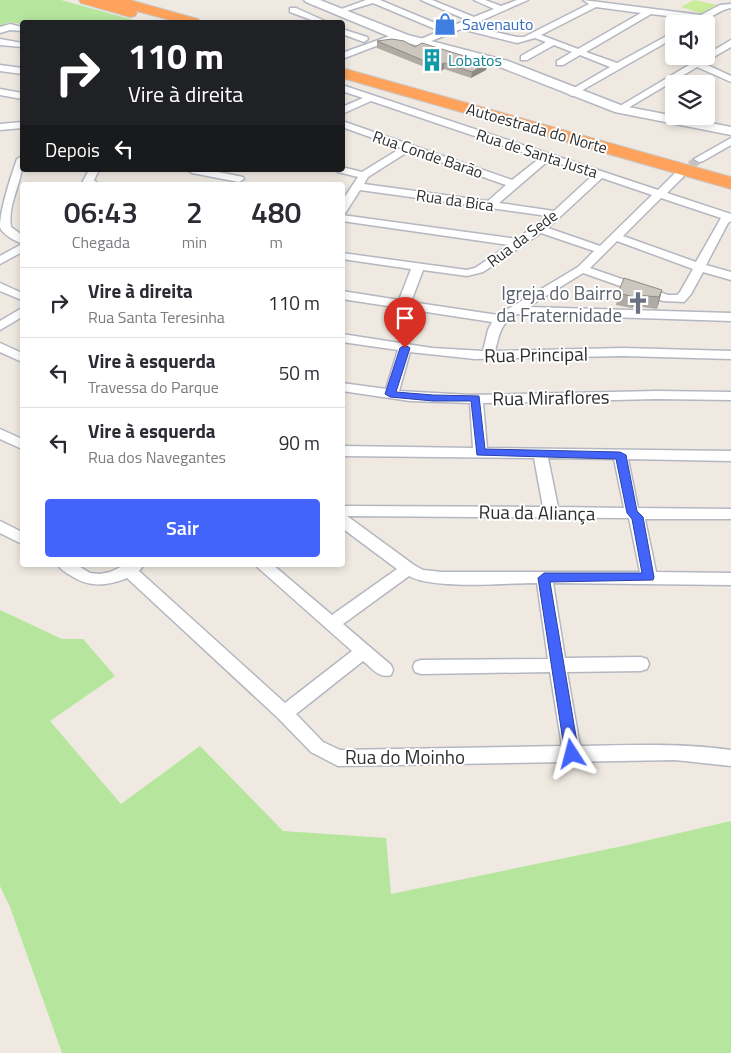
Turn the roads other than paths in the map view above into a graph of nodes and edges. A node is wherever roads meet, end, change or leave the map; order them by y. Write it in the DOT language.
graph roads {
  1 [pos="86,0"];
  2 [pos="113,0"];
  3 [pos="310,0"];
  4 [pos="373,0"];
  5 [pos="425,0"];
  6 [pos="478,0"];
  7 [pos="524,0"];
  8 [pos="592,2"];
  9 [pos="731,6"];
  10 [pos="501,9"];
  11 [pos="293,10"];
  12 [pos="650,11"];
  13 [pos="341,12"];
  14 [pos="680,15"];
  15 [pos="708,15"];
  16 [pos="158,20"];
  17 [pos="186,20"];
  18 [pos="316,20"];
  19 [pos="324,20"];
  20 [pos="473,20"];
  21 [pos="460,26"];
  22 [pos="20,29"];
  23 [pos="0,30"];
  24 [pos="446,31"];
  25 [pos="345,32"];
  26 [pos="535,35"];
  27 [pos="398,36"];
  28 [pos="364,39"];
  29 [pos="665,39"];
  30 [pos="0,42"];
  31 [pos="553,42"];
  32 [pos="419,43"];
  33 [pos="20,45"];
  34 [pos="729,47"];
  35 [pos="578,51"];
  36 [pos="715,55"];
  37 [pos="345,58"];
  38 [pos="345,58"];
  39 [pos="524,58"];
  40 [pos="560,63"];
  41 [pos="696,65"];
  42 [pos="700,65"];
  43 [pos="618,67"];
  44 [pos="0,68"];
  45 [pos="20,71"];
  46 [pos="345,74"];
  47 [pos="731,79"];
  48 [pos="345,89"];
  49 [pos="0,92"];
  50 [pos="572,93"];
  51 [pos="20,96"];
  52 [pos="370,98"];
  53 [pos="620,109"];
  54 [pos="345,110"];
  55 [pos="20,125"];
  56 [pos="345,125"];
  57 [pos="0,127"];
  58 [pos="731,140"];
  59 [pos="409,147"];
  60 [pos="547,156"];
  61 [pos="699,159"];
  62 [pos="345,171"];
  63 [pos="20,172"];
  64 [pos="199,172"];
  65 [pos="247,172"];
  66 [pos="731,174"];
  67 [pos="364,175"];
  68 [pos="600,175"];
  69 [pos="680,175"];
  70 [pos="236,182"];
  71 [pos="731,183"];
  72 [pos="513,184"];
  73 [pos="356,186"];
  74 [pos="18,189"];
  75 [pos="660,194"];
  76 [pos="491,204"];
  77 [pos="345,205"];
  78 [pos="555,214"];
  79 [pos="345,218"];
  80 [pos="730,218"];
  81 [pos="540,229"];
  82 [pos="615,237"];
  83 [pos="20,238"];
  84 [pos="522,243"];
  85 [pos="20,249"];
  86 [pos="601,250"];
  87 [pos="345,256"];
  88 [pos="0,261"];
  89 [pos="418,267"];
  90 [pos="699,267"];
  91 [pos="582,269"];
  92 [pos="731,276"];
  93 [pos="0,287"];
  94 [pos="345,295"];
  95 [pos="20,296"];
  96 [pos="404,304"];
  97 [pos="514,310"];
  98 [pos="20,313"];
  99 [pos="728,317"];
  100 [pos="500,319"];
  101 [pos="0,326"];
  102 [pos="345,338"];
  103 [pos="0,347"];
  104 [pos="405,348"];
  105 [pos="488,355"];
  106 [pos="731,355"];
  107 [pos="20,357"];
  108 [pos="345,386"];
  109 [pos="390,394"];
  110 [pos="731,396"];
  111 [pos="476,398"];
  112 [pos="0,433"];
  113 [pos="20,444"];
  114 [pos="345,451"];
  115 [pos="480,452"];
  116 [pos="540,454"];
  117 [pos="620,455"];
  118 [pos="731,456"];
  119 [pos="345,511"];
  120 [pos="551,512"];
  121 [pos="632,513"];
  122 [pos="731,514"];
  123 [pos="345,522"];
  124 [pos="0,526"];
  125 [pos="20,538"];
  126 [pos="69,567"];
  127 [pos="265,567"];
  128 [pos="133,568"];
  129 [pos="408,569"];
  130 [pos="648,577"];
  131 [pos="544,578"];
  132 [pos="731,579"];
  133 [pos="332,623"];
  134 [pos="363,652"];
  135 [pos="641,664"];
  136 [pos="558,666"];
  137 [pos="421,667"];
  138 [pos="385,670"];
  139 [pos="284,713"];
  140 [pos="572,754"];
  141 [pos="731,758"];
  1 -- 16 [label="highway"];
  2 -- 17 [label="highway"];
  3 -- 13 [label="street"];
  4 -- 13 [label="street"];
  4 -- 24 [label="street"];
  5 -- 20 [label="street"];
  6 -- 10 [label="street"];
  7 -- 10 [label="street"];
  8 -- 12 [label="street"];
  8 -- 26 [label="street"];
  9 -- 15 [label="street"];
  10 -- 20 [label="street"];
  11 -- 18 [label="street"];
  12 -- 14 [label="street"];
  12 -- 35 [label="street"];
  13 -- 19 [label="street"];
  13 -- 27 [label="street"];
  20 -- 21 [label="street"];
  21 -- 24 [label="street"];
  21 -- 26 [label="street"];
  22 -- 23 [label="street"];
  24 -- 32 [label="street"];
  25 -- 28 [label="street"];
  26 -- 31 [label="street"];
  27 -- 32 [label="street"];
  27 -- 37 [label="street"];
  29 -- 43 [label="street"];
  30 -- 33 [label="street"];
  31 -- 35 [label="street"];
  31 -- 39 [label="street"];
  32 -- 50 [label="street"];
  34 -- 36 [label="street"];
  35 -- 40 [label="street"];
  35 -- 43 [label="street"];
  38 -- 66 [label="highway, Autoestrada do Norte"];
  41 -- 53 [label="street"];
  42 -- 47 [label="street"];
  43 -- 50 [label="street"];
  44 -- 45 [label="street"];
  46 -- 71 [label="highway, Autoestrada do Norte"];
  48 -- 52 [label="street, Rua de Santa Justa"];
  49 -- 51 [label="street"];
  50 -- 53 [label="street"];
  52 -- 54 [label="street"];
  52 -- 60 [label="street, Rua de Santa Justa"];
  53 -- 58 [label="street"];
  55 -- 57 [label="street"];
  56 -- 59 [label="street, Rua Conde Barão"];
  58 -- 61 [label="street"];
  59 -- 67 [label="street"];
  59 -- 72 [label="street, Rua Conde Barão"];
  60 -- 68 [label="street, Rua de Santa Justa"];
  60 -- 72 [label="street"];
  62 -- 67 [label="street"];
  63 -- 74 [label="street"];
  64 -- 70 [label="street"];
  65 -- 70 [label="street"];
  67 -- 73 [label="street"];
  68 -- 75 [label="street, Rua de Santa Justa"];
  68 -- 78 [label="street, Rua da Sede"];
  69 -- 75 [label="street"];
  72 -- 76 [label="street"];
  73 -- 76 [label="street, Rua da Bica"];
  73 -- 77 [label="street"];
  74 -- 83 [label="street"];
  75 -- 80 [label="street, Rua de Santa Justa"];
  75 -- 82 [label="street"];
  76 -- 78 [label="street, Rua da Bica"];
  78 -- 81 [label="street, Rua da Sede"];
  79 -- 84 [label="street"];
  80 -- 90 [label="street"];
  81 -- 84 [label="street, Rua da Sede"];
  81 -- 86 [label="street"];
  82 -- 86 [label="street"];
  82 -- 90 [label="street"];
  84 -- 89 [label="street, Rua da Sede"];
  85 -- 88 [label="street"];
  86 -- 91 [label="street"];
  87 -- 89 [label="street, Rua da Sede"];
  89 -- 96 [label="street"];
  90 -- 91 [label="street"];
  90 -- 92 [label="street"];
  91 -- 97 [label="street"];
  93 -- 95 [label="street"];
  94 -- 96 [label="street"];
  96 -- 100 [label="street"];
  97 -- 99 [label="street"];
  97 -- 100 [label="street"];
  98 -- 101 [label="street"];
  100 -- 105 [label="street"];
  102 -- 104 [label="street, Rua Principal"];
  103 -- 107 [label="street"];
  104 -- 105 [label="street, Rua Principal"];
  104 -- 109 [label="street"];
  105 -- 106 [label="street, Rua Principal"];
  108 -- 109 [label="street, Rua Miraflores"];
  109 -- 111 [label="street, Rua Miraflores"];
  110 -- 111 [label="street, Rua Miraflores"];
  111 -- 115 [label="street"];
  112 -- 113 [label="street"];
  114 -- 115 [label="street"];
  115 -- 116 [label="street"];
  116 -- 117 [label="street"];
  116 -- 120 [label="street"];
  117 -- 118 [label="street"];
  117 -- 121 [label="street"];
  119 -- 120 [label="street, Rua da Aliança"];
  120 -- 121 [label="street, Rua da Aliança"];
  121 -- 122 [label="street, Rua da Aliança"];
  121 -- 130 [label="street"];
  123 -- 129 [label="street"];
  124 -- 125 [label="street"];
  126 -- 128 [label="street, Rua do Moinho"];
  127 -- 133 [label="street"];
  128 -- 139 [label="street, Rua do Moinho"];
  129 -- 131 [label="street"];
  129 -- 133 [label="street"];
  130 -- 131 [label="street"];
  130 -- 132 [label="street"];
  131 -- 136 [label="street"];
  133 -- 134 [label="street"];
  134 -- 138 [label="street"];
  134 -- 139 [label="street"];
  135 -- 136 [label="street"];
  136 -- 137 [label="street"];
  136 -- 140 [label="street"];
  139 -- 140 [label="street, Rua do Moinho"];
  140 -- 141 [label="street, Rua do Moinho"];
}
